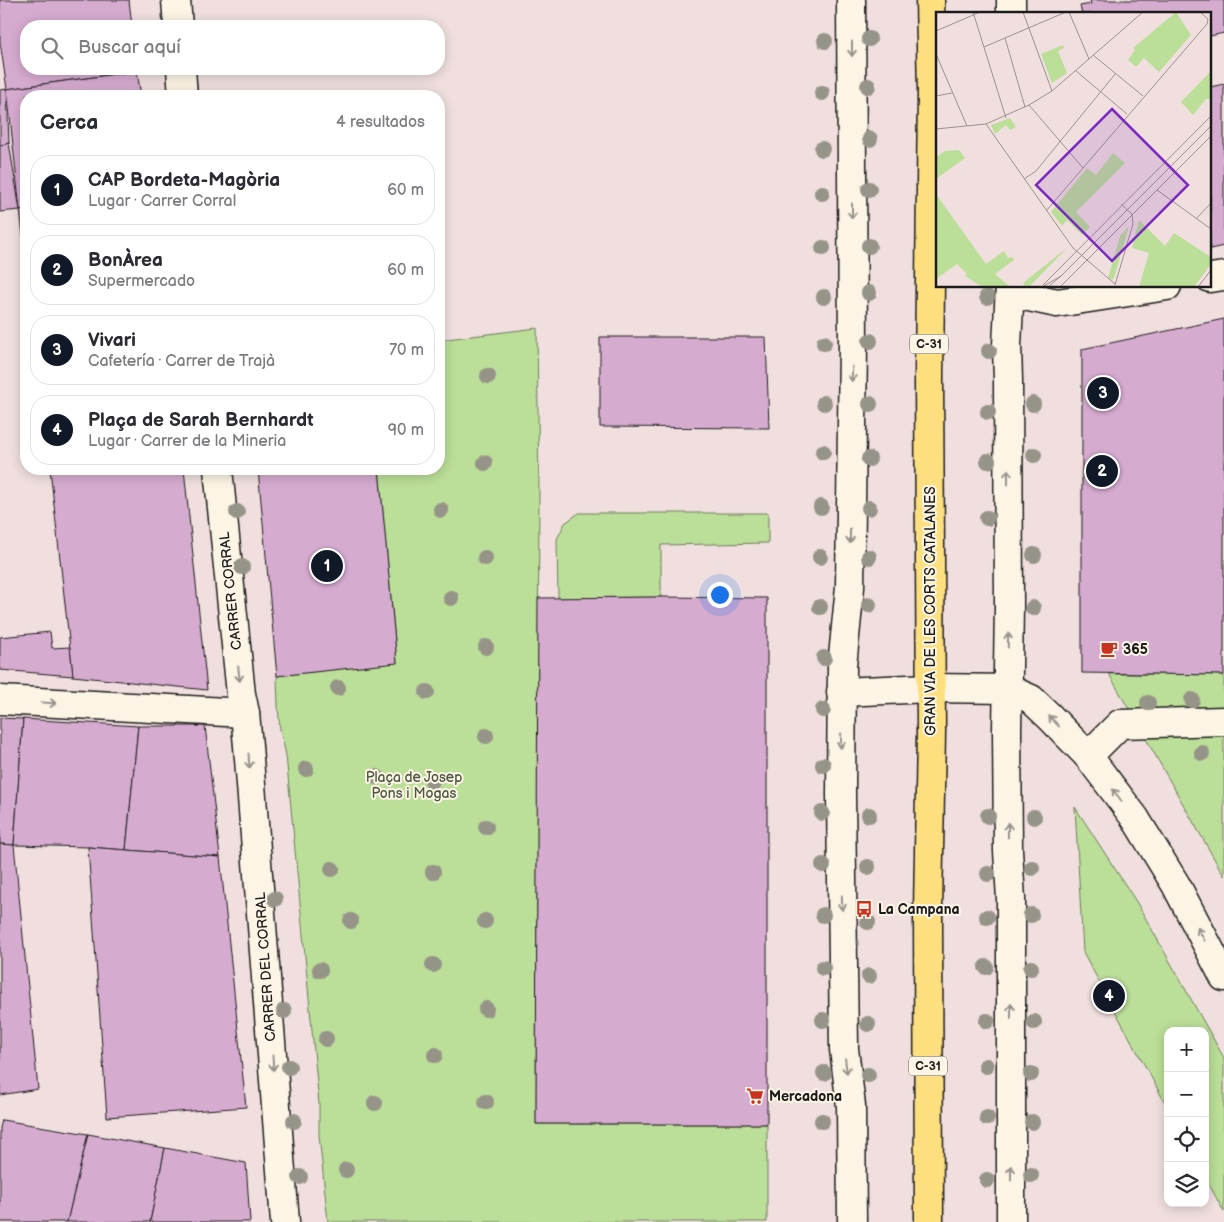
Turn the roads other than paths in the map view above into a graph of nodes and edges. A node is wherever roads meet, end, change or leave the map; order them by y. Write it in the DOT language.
graph roads {
  1 [pos="176,0"];
  2 [pos="851,0"];
  3 [pos="930,0"];
  4 [pos="178,20"];
  5 [pos="181,75"];
  6 [pos="183,90"];
  7 [pos="1154,288"];
  8 [pos="1010,290"];
  9 [pos="219,475"];
  10 [pos="930,688"];
  11 [pos="1008,689"];
  12 [pos="841,692"];
  13 [pos="0,700"];
  14 [pos="245,713"];
  15 [pos="1224,721"];
  16 [pos="1088,756"];
  17 [pos="1224,977"];
  18 [pos="285,1222"];
  19 [pos="852,1222"];
  20 [pos="929,1222"];
  21 [pos="1011,1222"];
  1 -- 4 [label="street"];
  2 -- 12 [label="street, one-way"];
  3 -- 10 [label="main road, GRAN VIA DE LES CORTS CATALANES / C-31"];
  5 -- 6 [label="street"];
  7 -- 8 [label="street"];
  11 -- 8 [label="street, one-way"];
  9 -- 14 [label="street, CARRER CORRAL, one-way"];
  10 -- 11 [label="street"];
  10 -- 12 [label="street"];
  10 -- 20 [label="main road, GRAN VIA DE LES CORTS CATALANES / C-31"];
  16 -- 11 [label="street, one-way"];
  21 -- 11 [label="street, one-way"];
  12 -- 19 [label="street, one-way"];
  13 -- 14 [label="street, one-way"];
  14 -- 18 [label="street, CARRER DEL CORRAL, one-way"];
  15 -- 16 [label="street"];
  17 -- 16 [label="street, one-way"];
}
